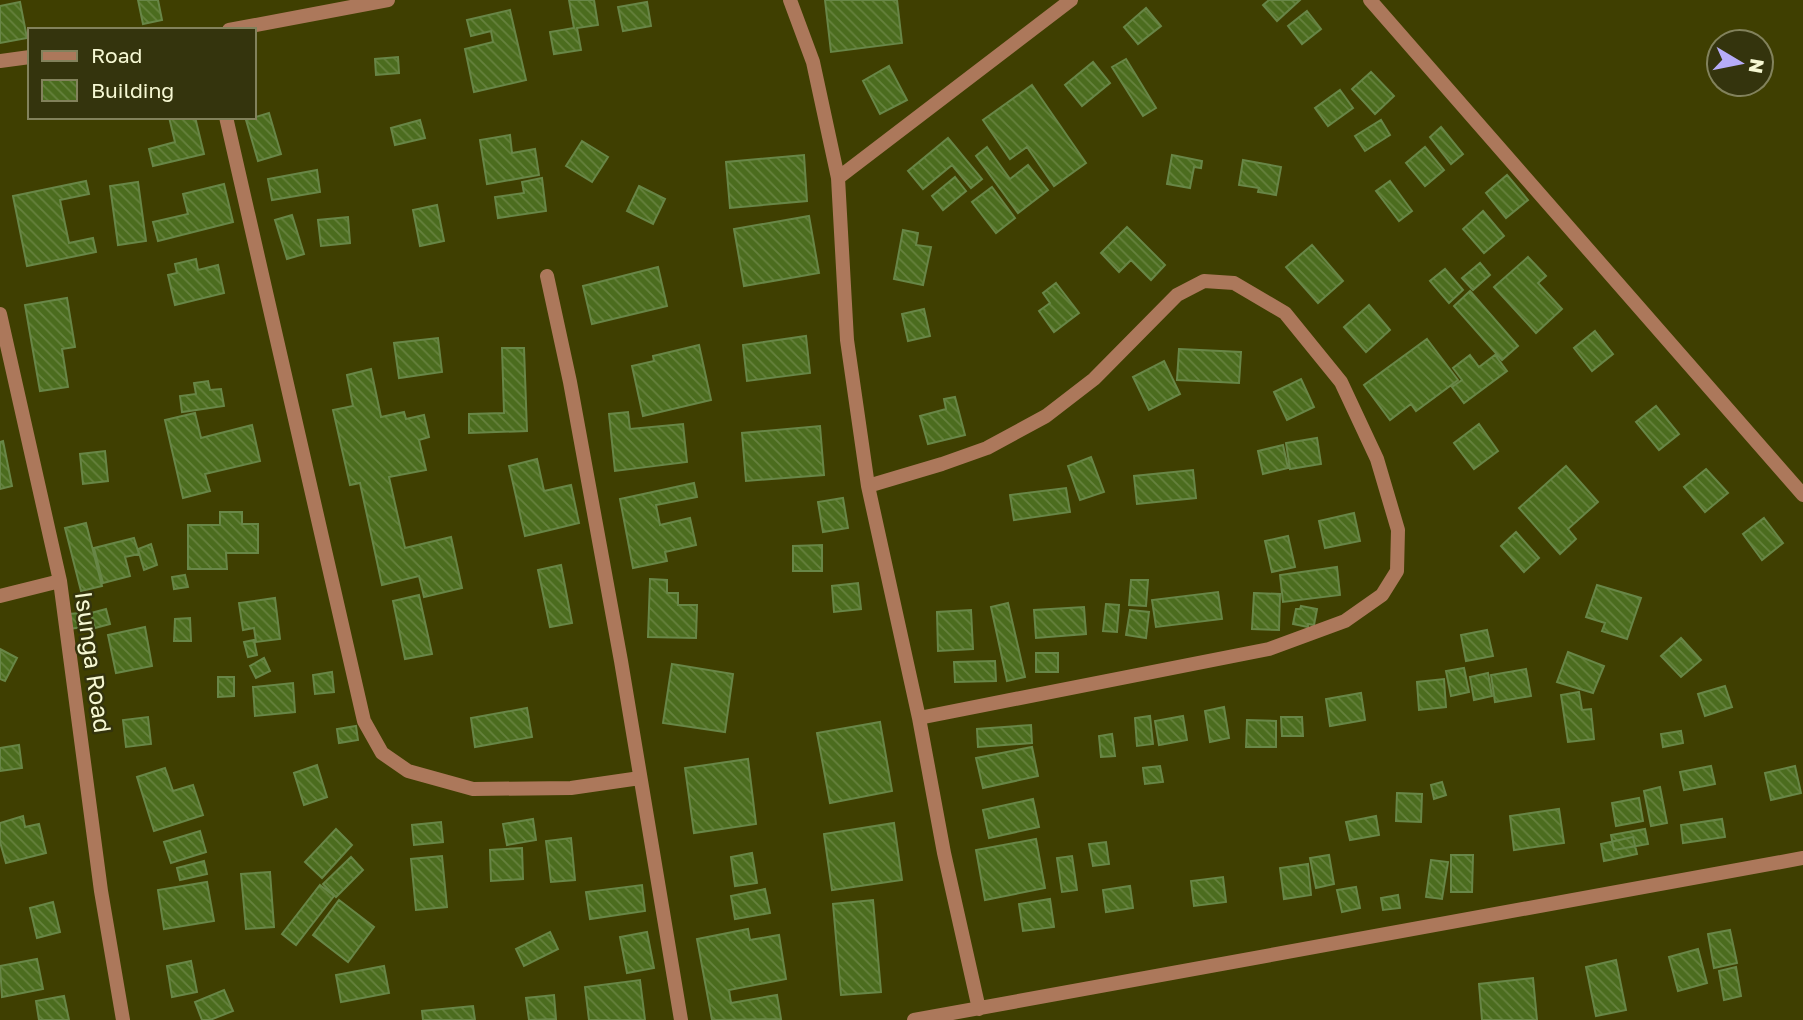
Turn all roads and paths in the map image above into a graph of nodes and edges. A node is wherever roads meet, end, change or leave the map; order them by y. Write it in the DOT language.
graph roads {
  1 [pos="388,0"];
  2 [pos="790,0"];
  3 [pos="1071,0"];
  4 [pos="1370,0"];
  5 [pos="240,28"];
  6 [pos="28,57"];
  7 [pos="0,61"];
  8 [pos="226,119"];
  9 [pos="838,178"];
  10 [pos="547,276"];
  11 [pos="0,314"];
  12 [pos="868,485"];
  13 [pos="1803,495"];
  14 [pos="60,581"];
  15 [pos="0,596"];
  16 [pos="919,718"];
  17 [pos="640,778"];
  18 [pos="1803,858"];
  19 [pos="979,1009"];
  20 [pos="123,1020"];
  21 [pos="681,1020"];
  22 [pos="915,1020"];
  1 -- 5 [label="street"];
  2 -- 9 [label="street"];
  3 -- 9 [label="street"];
  4 -- 13 [label="street"];
  6 -- 7 [label="street"];
  8 -- 17 [label="street"];
  9 -- 12 [label="street"];
  10 -- 17 [label="street"];
  11 -- 14 [label="street, Isunga Road"];
  12 -- 16 [label="street"];
  12 -- 16 [label="street"];
  14 -- 15 [label="street"];
  14 -- 20 [label="street, Isunga Road"];
  16 -- 19 [label="street"];
  17 -- 21 [label="street"];
  18 -- 19 [label="street"];
  19 -- 22 [label="street"];
}
